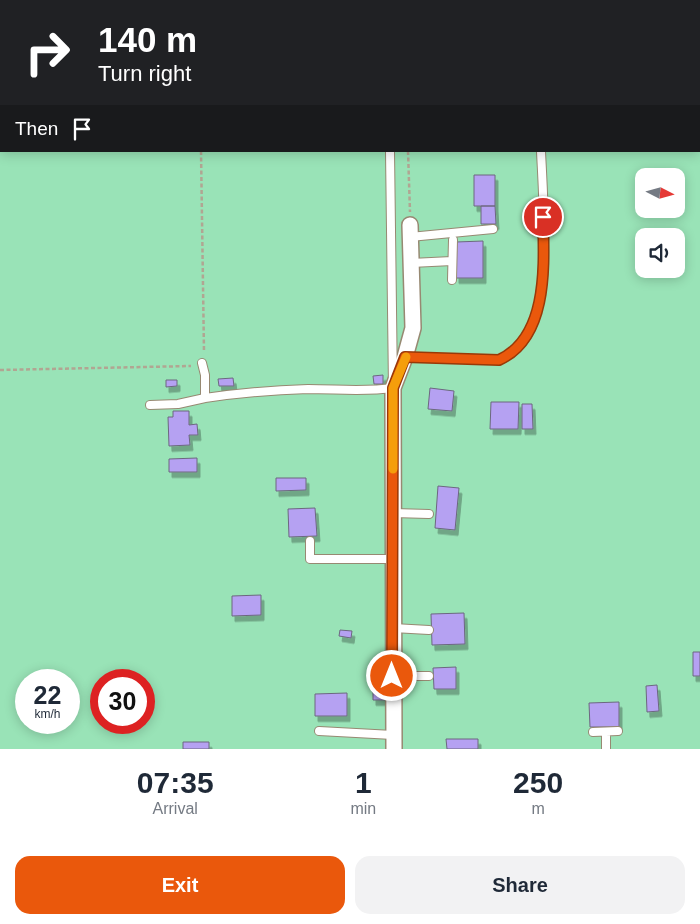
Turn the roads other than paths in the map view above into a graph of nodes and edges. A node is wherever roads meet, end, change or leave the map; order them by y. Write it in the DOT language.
graph roads {
  1 [pos="390,152"];
  2 [pos="541,152"];
  3 [pos="493,229"];
  4 [pos="410,231"];
  5 [pos="453,240"];
  6 [pos="452,261"];
  7 [pos="411,263"];
  8 [pos="452,280"];
  9 [pos="405,357"];
  10 [pos="202,363"];
  11 [pos="393,388"];
  12 [pos="205,398"];
  13 [pos="150,405"];
  14 [pos="393,513"];
  15 [pos="429,514"];
  16 [pos="310,541"];
  17 [pos="392,560"];
  18 [pos="392,628"];
  19 [pos="429,630"];
  20 [pos="392,676"];
  21 [pos="429,676"];
  22 [pos="319,731"];
  23 [pos="618,731"];
  24 [pos="593,732"];
  25 [pos="606,732"];
  26 [pos="393,742"];
  27 [pos="606,749"];
  1 -- 11 [label="lane"];
  2 -- 9 [label="lane"];
  3 -- 4 [label="lane"];
  4 -- 7 [label="street"];
  5 -- 6 [label="lane"];
  6 -- 7 [label="lane"];
  6 -- 8 [label="lane"];
  7 -- 9 [label="street"];
  9 -- 11 [label="street"];
  10 -- 12 [label="lane"];
  11 -- 12 [label="lane"];
  11 -- 14 [label="street"];
  12 -- 13 [label="lane"];
  14 -- 15 [label="lane"];
  14 -- 17 [label="street"];
  16 -- 17 [label="lane"];
  17 -- 18 [label="street"];
  18 -- 19 [label="lane"];
  18 -- 20 [label="street"];
  20 -- 21 [label="lane"];
  20 -- 26 [label="street"];
  22 -- 26 [label="lane"];
  23 -- 25 [label="lane"];
  24 -- 25 [label="lane"];
  25 -- 27 [label="lane"];
}
